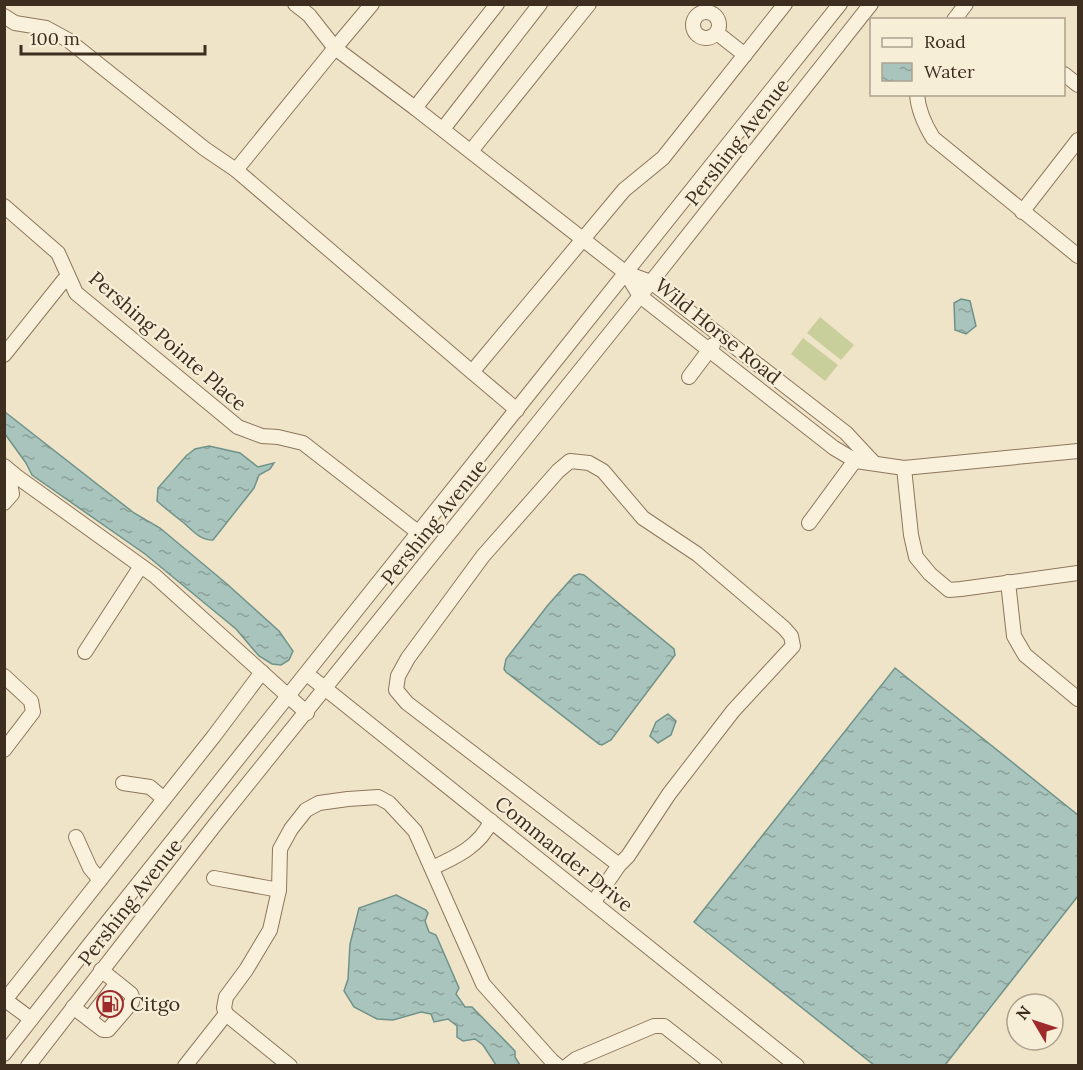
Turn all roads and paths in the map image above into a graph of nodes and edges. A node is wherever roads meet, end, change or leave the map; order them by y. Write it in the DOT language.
graph roads {
  1 [pos="295,4"];
  2 [pos="372,4"];
  3 [pos="497,4"];
  4 [pos="540,4"];
  5 [pos="785,4"];
  6 [pos="840,4"];
  7 [pos="871,4"];
  8 [pos="966,4"];
  9 [pos="588,5"];
  10 [pos="4,16"];
  11 [pos="956,18"];
  12 [pos="717,33"];
  13 [pos="335,48"];
  14 [pos="745,55"];
  15 [pos="1065,75"];
  16 [pos="1078,85"];
  17 [pos="917,96"];
  18 [pos="415,108"];
  19 [pos="443,129"];
  20 [pos="1078,140"];
  21 [pos="471,151"];
  22 [pos="236,170"];
  23 [pos="4,206"];
  24 [pos="1022,212"];
  25 [pos="584,239"];
  26 [pos="1078,256"];
  27 [pos="626,273"];
  28 [pos="651,282"];
  29 [pos="71,283"];
  30 [pos="640,296"];
  31 [pos="720,336"];
  32 [pos="709,350"];
  33 [pos="4,355"];
  34 [pos="472,372"];
  35 [pos="689,377"];
  36 [pos="517,410"];
  37 [pos="1078,451"];
  38 [pos="859,456"];
  39 [pos="4,466"];
  40 [pos="904,468"];
  41 [pos="10,481"];
  42 [pos="4,503"];
  43 [pos="809,523"];
  44 [pos="419,533"];
  45 [pos="141,566"];
  46 [pos="1078,573"];
  47 [pos="1008,582"];
  48 [pos="85,652"];
  49 [pos="262,672"];
  50 [pos="307,674"];
  51 [pos="4,676"];
  52 [pos="326,689"];
  53 [pos="288,697"];
  54 [pos="1078,699"];
  55 [pos="307,713"];
  56 [pos="4,750"];
  57 [pos="123,783"];
  58 [pos="164,799"];
  59 [pos="491,821"];
  60 [pos="76,837"];
  61 [pos="623,861"];
  62 [pos="432,868"];
  63 [pos="214,878"];
  64 [pos="100,880"];
  65 [pos="279,890"];
  66 [pos="593,903"];
  67 [pos="101,970"];
  68 [pos="117,983"];
  69 [pos="5,1000"];
  70 [pos="73,1007"];
  71 [pos="226,1014"];
  72 [pos="31,1019"];
  73 [pos="88,1019"];
  74 [pos="4,1054"];
  75 [pos="28,1065"];
  76 [pos="185,1065"];
  77 [pos="290,1065"];
  78 [pos="558,1065"];
  79 [pos="567,1065"];
  80 [pos="714,1065"];
  81 [pos="797,1065"];
  1 -- 13 [label="street"];
  2 -- 13 [label="street"];
  3 -- 18 [label="street"];
  4 -- 19 [label="street"];
  5 -- 14 [label="street"];
  6 -- 27 [label="street, Pershing Avenue"];
  7 -- 28 [label="street, Pershing Avenue"];
  8 -- 11 [label="street"];
  9 -- 21 [label="street"];
  10 -- 22 [label="street"];
  12 -- 14 [label="street"];
  13 -- 18 [label="street"];
  13 -- 22 [label="street"];
  14 -- 25 [label="street"];
  15 -- 16 [label="street"];
  17 -- 24 [label="street"];
  18 -- 19 [label="street"];
  19 -- 21 [label="street"];
  20 -- 24 [label="street"];
  21 -- 25 [label="street"];
  22 -- 34 [label="street"];
  23 -- 29 [label="street, Pershing Pointe Place"];
  24 -- 26 [label="street"];
  25 -- 27 [label="street"];
  25 -- 34 [label="street"];
  27 -- 28 [label="street, Wild Horse Road"];
  27 -- 30 [label="street, Wild Horse Road"];
  27 -- 36 [label="street, Pershing Avenue"];
  28 -- 30 [label="street, Pershing Avenue"];
  28 -- 31 [label="street, Wild Horse Road"];
  29 -- 33 [label="street"];
  29 -- 44 [label="street, Pershing Pointe Place"];
  30 -- 32 [label="street, Wild Horse Road"];
  30 -- 52 [label="street, Pershing Avenue"];
  31 -- 32 [label="street"];
  31 -- 38 [label="street, Wild Horse Road"];
  32 -- 35 [label="street"];
  32 -- 38 [label="street, Wild Horse Road"];
  34 -- 36 [label="street"];
  36 -- 44 [label="street, Pershing Avenue"];
  37 -- 40 [label="street, Wild Horse Road"];
  38 -- 40 [label="street, Wild Horse Road"];
  38 -- 43 [label="street"];
  39 -- 41 [label="street"];
  40 -- 47 [label="street"];
  41 -- 42 [label="street"];
  41 -- 45 [label="street"];
  44 -- 50 [label="street, Pershing Avenue"];
  45 -- 48 [label="street"];
  45 -- 49 [label="street"];
  46 -- 47 [label="street"];
  47 -- 54 [label="street"];
  49 -- 53 [label="street"];
  49 -- 58 [label="street"];
  50 -- 52 [label="street, Commander Drive"];
  50 -- 53 [label="street, Pershing Avenue"];
  51 -- 56 [label="street"];
  52 -- 55 [label="street, Pershing Avenue"];
  52 -- 59 [label="street, Commander Drive"];
  53 -- 55 [label="street"];
  53 -- 72 [label="street, Pershing Avenue"];
  55 -- 67 [label="street, Pershing Avenue"];
  57 -- 58 [label="street"];
  58 -- 64 [label="street"];
  59 -- 62 [label="street"];
  59 -- 66 [label="street, Commander Drive"];
  60 -- 64 [label="street"];
  61 -- 61 [label="street"];
  61 -- 66 [label="street"];
  62 -- 65 [label="street"];
  62 -- 78 [label="street"];
  63 -- 65 [label="street"];
  64 -- 69 [label="street"];
  65 -- 71 [label="street"];
  66 -- 81 [label="street, Commander Drive"];
  67 -- 68 [label="street"];
  67 -- 70 [label="street, Pershing Avenue"];
  68 -- 73 [label="street"];
  68 -- 73 [label="street"];
  69 -- 72 [label="street"];
  70 -- 73 [label="street"];
  70 -- 75 [label="street, Pershing Avenue"];
  71 -- 76 [label="street"];
  71 -- 77 [label="street"];
  72 -- 74 [label="street, Pershing Avenue"];
  79 -- 80 [label="street"];
}
